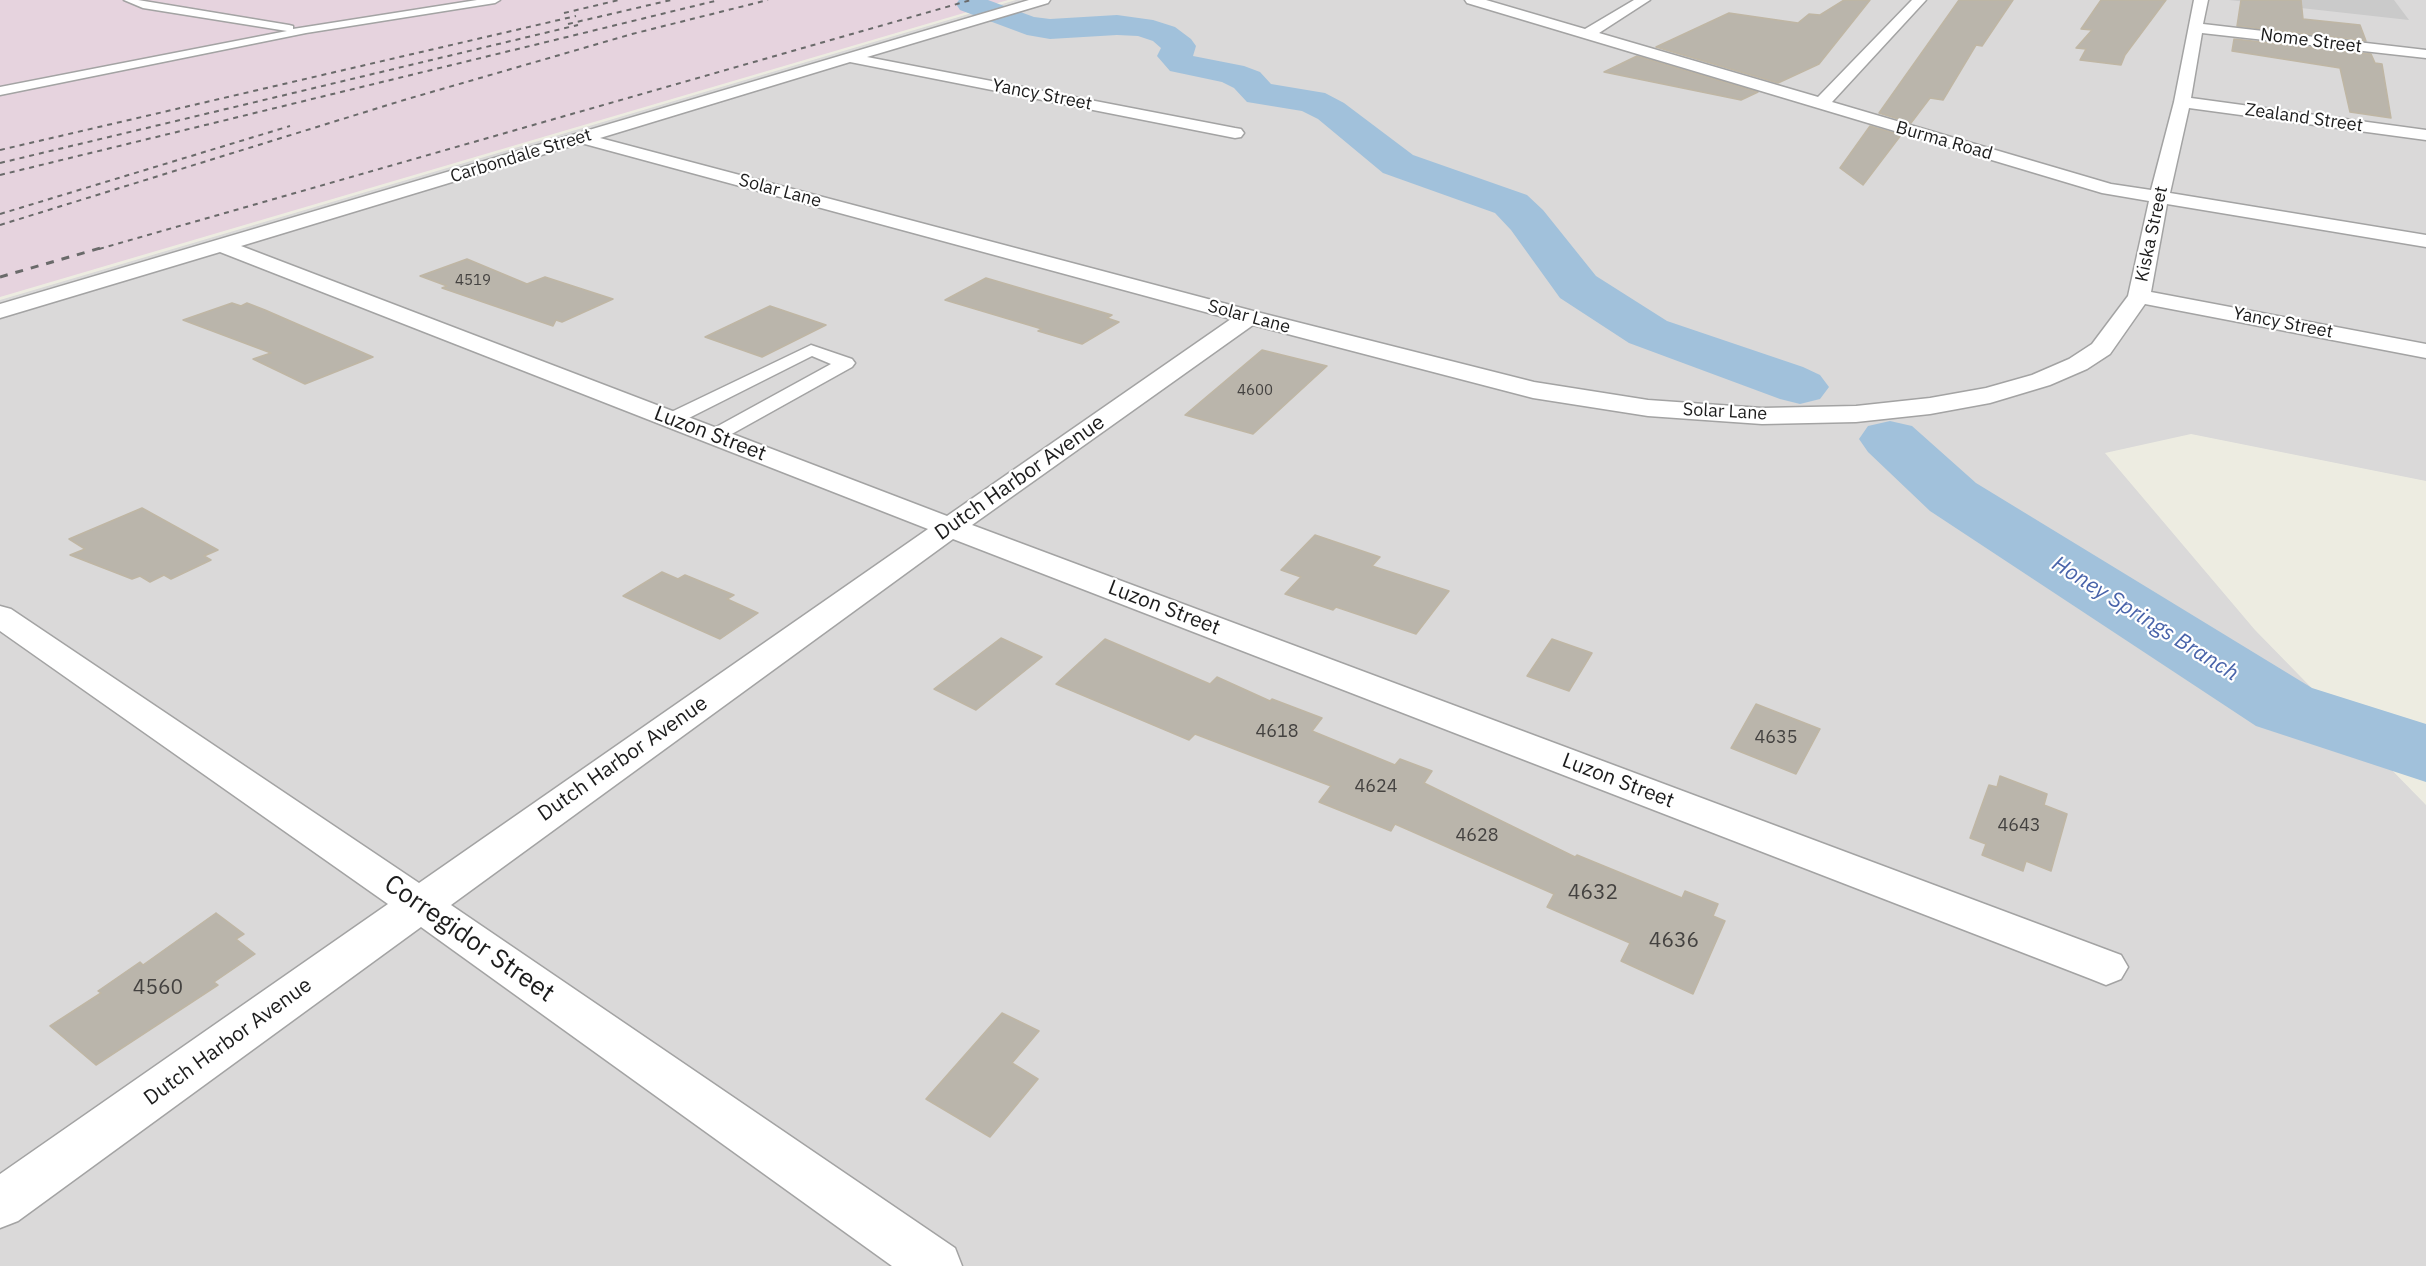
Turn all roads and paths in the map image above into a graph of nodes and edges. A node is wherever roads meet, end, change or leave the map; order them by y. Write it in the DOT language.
graph roads {
  1 [pos="129,0"];
  2 [pos="495,0"];
  3 [pos="1472,0"];
  4 [pos="1643,0"];
  5 [pos="1919,0"];
  6 [pos="2200,0"];
  7 [pos="1037,2"];
  8 [pos="2197,28"];
  9 [pos="306,30"];
  10 [pos="1587,34"];
  11 [pos="2426,54"];
  12 [pos="849,58"];
  13 [pos="0,91"];
  14 [pos="2182,102"];
  15 [pos="1821,104"];
  16 [pos="1235,133"];
  17 [pos="2426,135"];
  18 [pos="581,138"];
  19 [pos="2159,198"];
  20 [pos="2426,241"];
  21 [pos="223,246"];
  22 [pos="2139,296"];
  23 [pos="0,311"];
  24 [pos="1249,317"];
  25 [pos="2426,351"];
  26 [pos="1930,406"];
  27 [pos="672,419"];
  28 [pos="714,436"];
  29 [pos="950,527"];
  30 [pos="0,616"];
  31 [pos="419,904"];
  32 [pos="2106,967"];
  33 [pos="0,1204"];
  34 [pos="936,1266"];
  1 -- 9 [label="lane"];
  2 -- 9 [label="lane"];
  3 -- 10 [label="street, Burma Road"];
  4 -- 10 [label="street"];
  5 -- 15 [label="street"];
  6 -- 8 [label="street, Kiska Street"];
  7 -- 12 [label="street, Carbondale Street"];
  8 -- 11 [label="street, Nome Street"];
  8 -- 14 [label="street, Kiska Street"];
  9 -- 13 [label="lane"];
  10 -- 15 [label="street, Burma Road"];
  12 -- 16 [label="street, Yancy Street"];
  12 -- 18 [label="street, Carbondale Street"];
  14 -- 17 [label="street, Zealand Street"];
  14 -- 19 [label="street, Kiska Street"];
  15 -- 19 [label="street, Burma Road"];
  18 -- 21 [label="street, Carbondale Street"];
  18 -- 24 [label="street, Solar Lane"];
  19 -- 20 [label="street, Burma Road"];
  19 -- 22 [label="street, Kiska Street"];
  21 -- 23 [label="street, Carbondale Street"];
  21 -- 27 [label="street, Luzon Street"];
  22 -- 25 [label="street, Yancy Street"];
  22 -- 26 [label="street, Kiska Street"];
  24 -- 26 [label="street, Solar Lane"];
  24 -- 29 [label="street, Dutch Harbor Avenue"];
  27 -- 28 [label="street, Luzon Street"];
  27 -- 28 [label="lane"];
  28 -- 29 [label="street, Luzon Street"];
  29 -- 31 [label="street, Dutch Harbor Avenue"];
  29 -- 32 [label="street, Luzon Street"];
  30 -- 31 [label="street, Corregidor Street"];
  31 -- 33 [label="street, Dutch Harbor Avenue"];
  31 -- 34 [label="street, Corregidor Street"];
}
